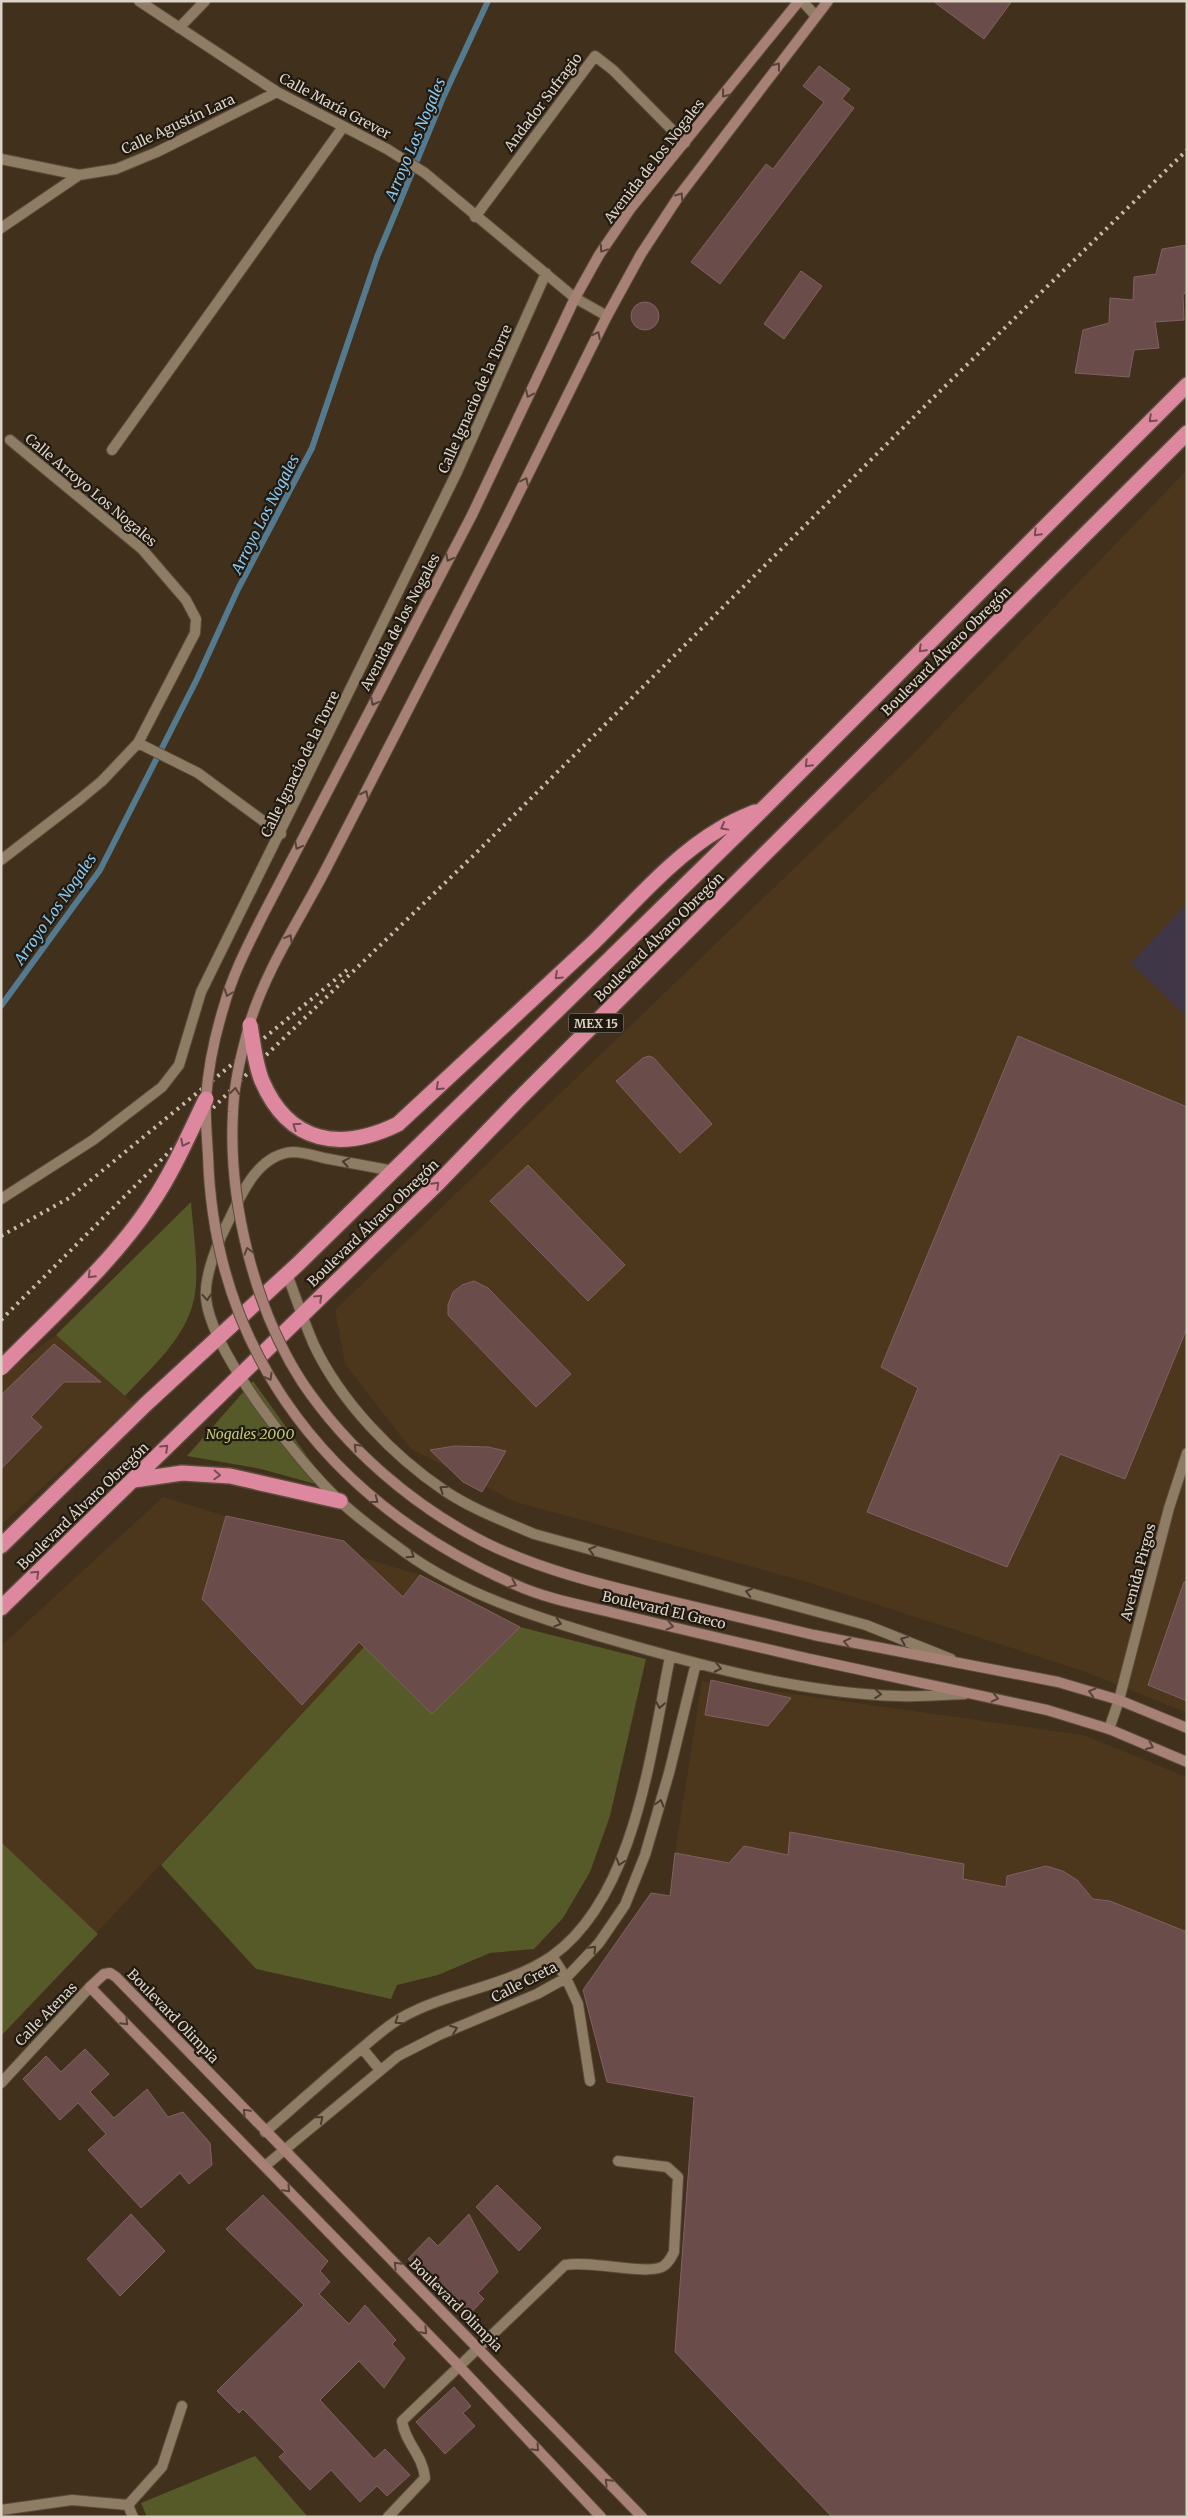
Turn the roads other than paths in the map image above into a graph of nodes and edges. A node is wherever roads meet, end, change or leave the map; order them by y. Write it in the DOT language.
graph roads {
  1 [pos="139,1"];
  2 [pos="206,1"];
  3 [pos="800,1"];
  4 [pos="828,1"];
  5 [pos="816,16"];
  6 [pos="179,28"];
  7 [pos="277,92"];
  8 [pos="343,127"];
  9 [pos="685,143"];
  10 [pos="1,159"];
  11 [pos="80,175"];
  12 [pos="475,217"];
  13 [pos="1,228"];
  14 [pos="546,273"];
  15 [pos="575,298"];
  16 [pos="607,316"];
  17 [pos="1187,384"];
  18 [pos="1187,433"];
  19 [pos="10,440"];
  20 [pos="112,450"];
  21 [pos="138,743"];
  22 [pos="767,806"];
  23 [pos="280,834"];
  24 [pos="1,860"];
  25 [pos="250,1025"];
  26 [pos="206,1099"];
  27 [pos="394,1171"];
  28 [pos="1,1199"];
  29 [pos="287,1274"];
  30 [pos="302,1315"];
  31 [pos="240,1318"];
  32 [pos="217,1338"];
  33 [pos="1,1368"];
  34 [pos="240,1375"];
  35 [pos="1187,1453"];
  36 [pos="134,1480"];
  37 [pos="340,1501"];
  38 [pos="1,1546"];
  39 [pos="1,1608"];
  40 [pos="670,1657"];
  41 [pos="696,1663"];
  42 [pos="966,1664"];
  43 [pos="976,1694"];
  44 [pos="1119,1700"];
  45 [pos="1187,1728"];
  46 [pos="1108,1729"];
  47 [pos="1187,1762"];
  48 [pos="552,1956"];
  49 [pos="566,1978"];
  50 [pos="90,1988"];
  51 [pos="362,2048"];
  52 [pos="380,2070"];
  53 [pos="590,2081"];
  54 [pos="1,2083"];
  55 [pos="265,2132"];
  56 [pos="283,2150"];
  57 [pos="618,2161"];
  58 [pos="265,2166"];
  59 [pos="478,2346"];
  60 [pos="458,2365"];
  61 [pos="182,2406"];
  62 [pos="128,2505"];
  63 [pos="1,2510"];
  64 [pos="133,2517"];
  65 [pos="388,2517"];
  66 [pos="601,2517"];
  67 [pos="642,2517"];
  1 -- 6 [label="street, Calle María Grever"];
  2 -- 6 [label="street"];
  3 -- 5 [label="street"];
  3 -- 9 [label="main road, Avenida de los Nogales, one-way"];
  4 -- 5 [label="main road"];
  16 -- 5 [label="main road, one-way"];
  6 -- 7 [label="street, Calle María Grever"];
  7 -- 8 [label="street, Calle María Grever"];
  7 -- 11 [label="street, Calle Agustín Lara"];
  8 -- 12 [label="street, Calle María Grever"];
  8 -- 20 [label="street"];
  9 -- 12 [label="street, Andador Sufragio"];
  9 -- 15 [label="main road, Avenida de los Nogales, one-way"];
  10 -- 11 [label="street, Calle Agustín Lara"];
  11 -- 13 [label="street"];
  12 -- 14 [label="street, Calle María Grever"];
  14 -- 15 [label="street, Calle María Grever"];
  14 -- 23 [label="street, Calle Ignacio de la Torre"];
  15 -- 16 [label="street, Calle María Grever"];
  15 -- 26 [label="main road, Avenida de los Nogales, one-way, bridge"];
  25 -- 16 [label="main road, one-way, bridge"];
  17 -- 22 [label="highway, Boulevard Álvaro Obregón / MEX 15, one-way"];
  30 -- 18 [label="highway, Boulevard Álvaro Obregón / MEX 15, one-way"];
  19 -- 21 [label="street, Calle Arroyo Los Nogales"];
  21 -- 23 [label="street"];
  21 -- 24 [label="street, Calle Arroyo Los Nogales"];
  22 -- 25 [label="highway, one-way, bridge"];
  22 -- 27 [label="highway, Boulevard Álvaro Obregón / MEX 15"];
  23 -- 28 [label="street, Calle Ignacio de la Torre"];
  42 -- 25 [label="main road, Boulevard El Greco, one-way, bridge"];
  26 -- 31 [label="main road, Avenida de los Nogales, bridge"];
  26 -- 33 [label="highway, one-way, bridge"];
  27 -- 29 [label="highway, Boulevard Álvaro Obregón / MEX 15"];
  27 -- 32 [label="street, one-way"];
  29 -- 30 [label="street"];
  29 -- 32 [label="highway, Boulevard Álvaro Obregón / MEX 15"];
  30 -- 34 [label="highway, Boulevard Álvaro Obregón / MEX 15"];
  42 -- 30 [label="street, one-way"];
  31 -- 43 [label="main road, Boulevard El Greco, one-way, bridge"];
  32 -- 34 [label="street"];
  32 -- 38 [label="highway, Boulevard Álvaro Obregón / MEX 15"];
  36 -- 34 [label="highway, Boulevard Álvaro Obregón / MEX 15, one-way"];
  34 -- 37 [label="street"];
  35 -- 44 [label="street, Avenida Pirgos"];
  36 -- 37 [label="highway, one-way"];
  39 -- 36 [label="highway, Boulevard Álvaro Obregón / MEX 15, one-way"];
  37 -- 40 [label="street, one-way"];
  40 -- 41 [label="street"];
  40 -- 48 [label="street, Calle Creta, one-way"];
  41 -- 43 [label="street, one-way"];
  49 -- 41 [label="street, Calle Creta, one-way"];
  44 -- 42 [label="main road, Boulevard El Greco, one-way"];
  43 -- 46 [label="main road, Boulevard El Greco, one-way"];
  44 -- 45 [label="main road, Boulevard El Greco"];
  44 -- 46 [label="street, Avenida Pirgos"];
  46 -- 47 [label="main road, Boulevard El Greco, one-way"];
  48 -- 49 [label="street"];
  48 -- 51 [label="street, Calle Creta, one-way"];
  52 -- 49 [label="street, Calle Creta, one-way"];
  49 -- 53 [label="street"];
  50 -- 54 [label="street, Calle Atenas"];
  55 -- 50 [label="main road, Boulevard Olimpia, one-way"];
  50 -- 58 [label="main road, one-way"];
  51 -- 52 [label="street"];
  51 -- 55 [label="street, Calle Creta"];
  56 -- 52 [label="street, Calle Creta, one-way"];
  55 -- 56 [label="main road, Boulevard Olimpia"];
  56 -- 58 [label="street, Calle Creta"];
  59 -- 56 [label="main road, Boulevard Olimpia, one-way"];
  57 -- 59 [label="street"];
  58 -- 60 [label="main road, one-way"];
  59 -- 60 [label="street"];
  67 -- 59 [label="main road, Boulevard Olimpia, one-way"];
  60 -- 65 [label="street"];
  60 -- 66 [label="main road, one-way"];
  61 -- 62 [label="street"];
  62 -- 63 [label="street"];
  62 -- 64 [label="street"];
}
